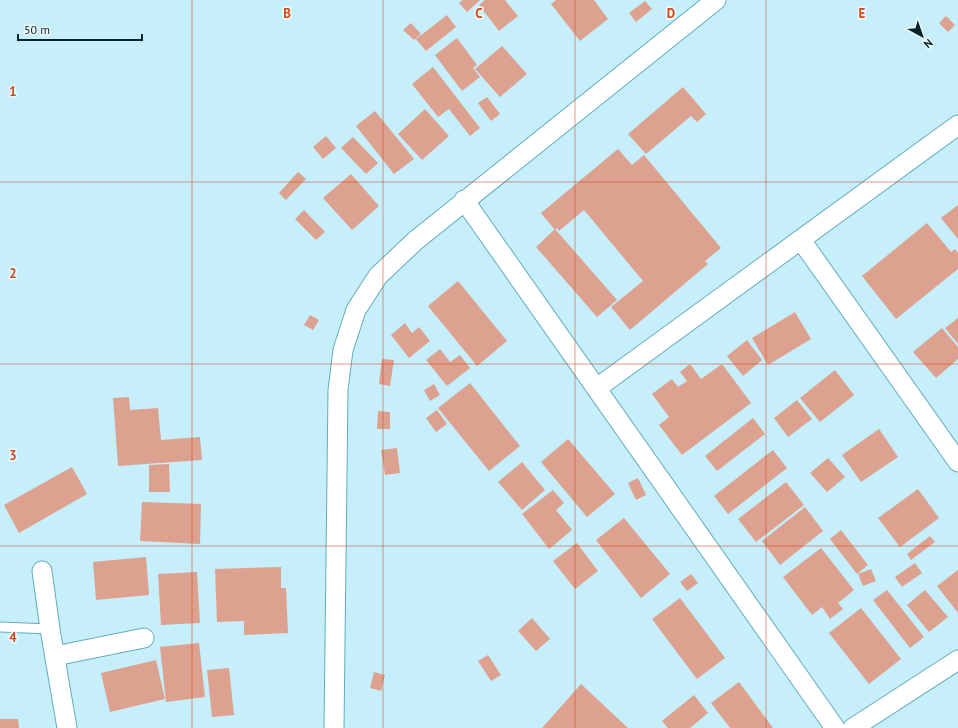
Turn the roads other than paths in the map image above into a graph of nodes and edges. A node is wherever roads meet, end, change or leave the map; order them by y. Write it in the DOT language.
graph roads {
  1 [pos="716,0"];
  2 [pos="958,125"];
  3 [pos="464,200"];
  4 [pos="801,240"];
  5 [pos="597,388"];
  6 [pos="958,462"];
  7 [pos="42,571"];
  8 [pos="0,627"];
  9 [pos="50,629"];
  10 [pos="144,638"];
  11 [pos="55,656"];
  12 [pos="958,660"];
  13 [pos="67,728"];
  14 [pos="334,728"];
  15 [pos="835,728"];
  16 [pos="853,728"];
  1 -- 3 [label="street"];
  2 -- 4 [label="street"];
  3 -- 5 [label="street"];
  3 -- 14 [label="street"];
  4 -- 5 [label="street"];
  4 -- 6 [label="street"];
  5 -- 15 [label="street"];
  7 -- 9 [label="street"];
  8 -- 9 [label="lane"];
  9 -- 11 [label="street"];
  10 -- 11 [label="street"];
  11 -- 13 [label="street"];
  12 -- 16 [label="street"];
}
